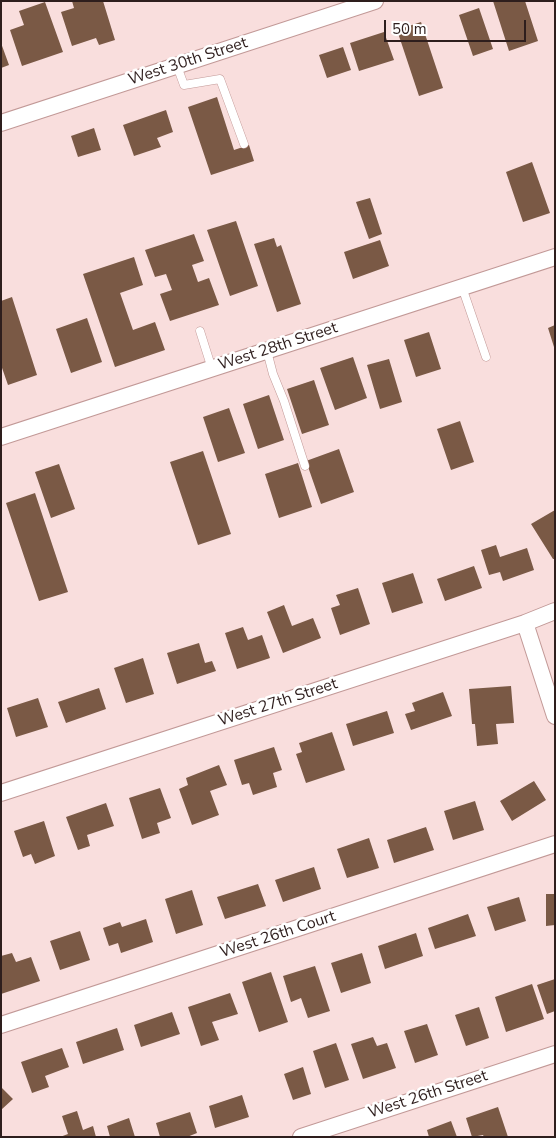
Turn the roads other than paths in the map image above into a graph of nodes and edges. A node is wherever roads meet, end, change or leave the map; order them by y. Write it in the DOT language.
graph roads {
  1 [pos="375,1"];
  2 [pos="177,66"];
  3 [pos="1,123"];
  4 [pos="244,144"];
  5 [pos="555,257"];
  6 [pos="462,287"];
  7 [pos="200,331"];
  8 [pos="267,351"];
  9 [pos="486,357"];
  10 [pos="212,369"];
  11 [pos="1,437"];
  12 [pos="305,466"];
  13 [pos="555,611"];
  14 [pos="524,623"];
  15 [pos="555,716"];
  16 [pos="1,793"];
  17 [pos="555,844"];
  18 [pos="555,855"];
  19 [pos="1,1025"];
  20 [pos="1,1034"];
  21 [pos="555,1054"];
  22 [pos="301,1137"];
  1 -- 2 [label="street, West 30th Street"];
  2 -- 3 [label="street, West 30th Street"];
  2 -- 4 [label="lane"];
  5 -- 6 [label="street, West 28th Street"];
  6 -- 8 [label="street, West 28th Street"];
  6 -- 9 [label="lane"];
  7 -- 10 [label="lane"];
  8 -- 10 [label="street, West 28th Street"];
  8 -- 12 [label="lane"];
  10 -- 11 [label="street, West 28th Street"];
  13 -- 14 [label="street, West 27th Street"];
  14 -- 15 [label="street"];
  14 -- 16 [label="street, West 27th Street"];
  17 -- 19 [label="street, West 26th Court"];
  18 -- 20 [label="street, West 26th Court"];
  21 -- 22 [label="street, West 26th Street"];
}
